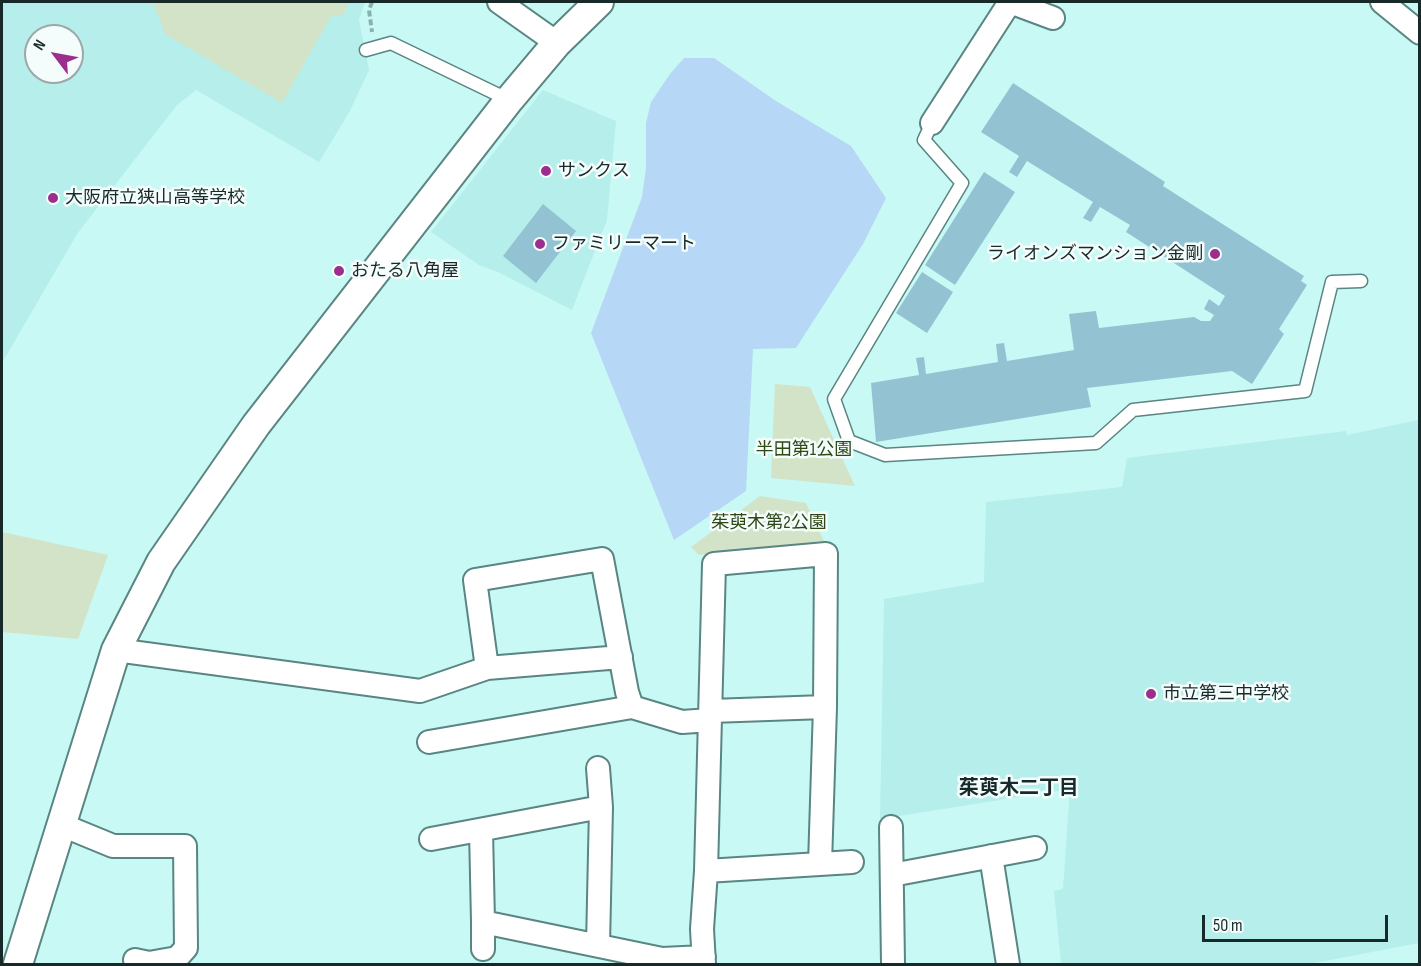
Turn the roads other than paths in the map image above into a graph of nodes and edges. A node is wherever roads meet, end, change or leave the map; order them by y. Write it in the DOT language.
graph roads {
  1 [pos="499,2"];
  2 [pos="599,2"];
  3 [pos="1010,2"];
  4 [pos="1382,2"];
  5 [pos="1053,18"];
  6 [pos="1419,33"];
  7 [pos="557,43"];
  8 [pos="370,48"];
  9 [pos="509,100"];
  10 [pos="932,123"];
  11 [pos="1361,280"];
  12 [pos="116,650"];
  13 [pos="621,657"];
  14 [pos="487,668"];
  15 [pos="632,707"];
  16 [pos="825,707"];
  17 [pos="710,716"];
  18 [pos="429,742"];
  19 [pos="598,768"];
  20 [pos="601,807"];
  21 [pos="62,825"];
  22 [pos="891,827"];
  23 [pos="481,830"];
  24 [pos="431,839"];
  25 [pos="1035,848"];
  26 [pos="991,856"];
  27 [pos="852,862"];
  28 [pos="820,864"];
  29 [pos="706,872"];
  30 [pos="892,875"];
  31 [pos="483,922"];
  32 [pos="598,945"];
  33 [pos="483,949"];
  34 [pos="135,960"];
  35 [pos="704,961"];
  36 [pos="18,964"];
  37 [pos="893,964"];
  38 [pos="1008,964"];
  1 -- 7 [label="street"];
  2 -- 7 [label="street"];
  3 -- 5 [label="street"];
  3 -- 10 [label="street"];
  4 -- 6 [label="street"];
  7 -- 9 [label="street"];
  8 -- 9 [label="lane"];
  9 -- 12 [label="street"];
  10 -- 11 [label="lane"];
  12 -- 14 [label="street"];
  12 -- 21 [label="street"];
  13 -- 14 [label="street"];
  13 -- 14 [label="street"];
  13 -- 15 [label="street"];
  15 -- 17 [label="street"];
  15 -- 18 [label="street"];
  16 -- 17 [label="street"];
  16 -- 17 [label="street"];
  16 -- 28 [label="street"];
  17 -- 29 [label="street"];
  19 -- 20 [label="street"];
  20 -- 23 [label="street"];
  20 -- 32 [label="street"];
  21 -- 34 [label="street"];
  21 -- 36 [label="street"];
  22 -- 30 [label="street"];
  23 -- 24 [label="street"];
  23 -- 31 [label="street"];
  25 -- 26 [label="street"];
  26 -- 30 [label="street"];
  26 -- 38 [label="street"];
  27 -- 28 [label="street"];
  28 -- 29 [label="street"];
  29 -- 35 [label="street"];
  30 -- 37 [label="street"];
  31 -- 32 [label="street"];
  31 -- 33 [label="street"];
  32 -- 35 [label="street"];
}
